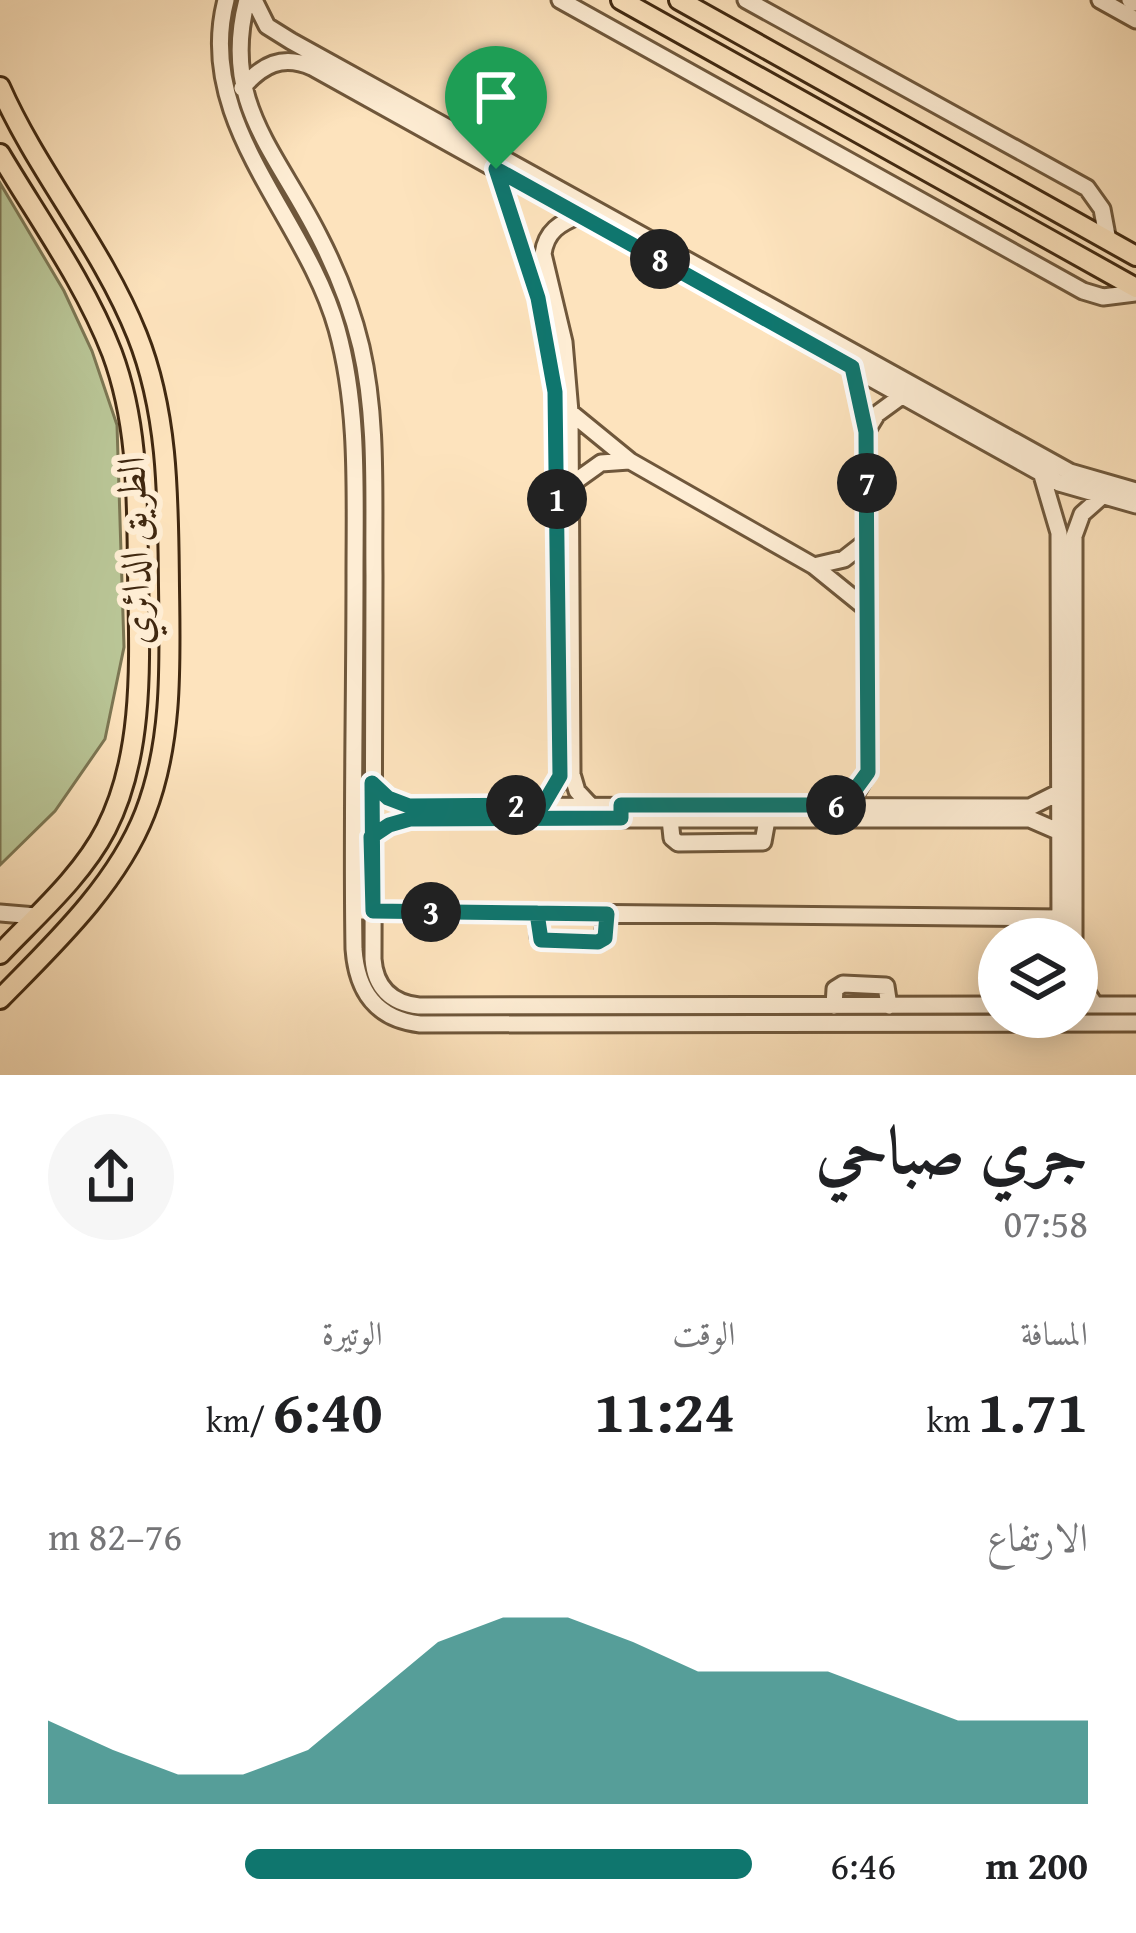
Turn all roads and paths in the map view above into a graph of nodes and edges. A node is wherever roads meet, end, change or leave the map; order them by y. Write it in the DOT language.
graph roads {
  1 [pos="226,0"];
  2 [pos="250,0"];
  3 [pos="560,0"];
  4 [pos="621,0"];
  5 [pos="679,0"];
  6 [pos="746,0"];
  7 [pos="1100,0"];
  8 [pos="1136,20"];
  9 [pos="742,35"];
  10 [pos="726,60"];
  11 [pos="809,72"];
  12 [pos="0,87"];
  13 [pos="242,88"];
  14 [pos="795,98"];
  15 [pos="0,154"];
  16 [pos="262,155"];
  17 [pos="496,169"];
  18 [pos="580,215"];
  19 [pos="1108,241"];
  20 [pos="1136,256"];
  21 [pos="694,270"];
  22 [pos="1136,291"];
  23 [pos="852,367"];
  24 [pos="903,395"];
  25 [pos="570,412"];
  26 [pos="866,432"];
  27 [pos="630,461"];
  28 [pos="1041,472"];
  29 [pos="573,483"];
  30 [pos="1136,491"];
  31 [pos="1100,498"];
  32 [pos="1136,505"];
  33 [pos="867,541"];
  34 [pos="137,545"];
  35 [pos="169,545"];
  36 [pos="814,566"];
  37 [pos="867,609"];
  38 [pos="1067,660"];
  39 [pos="374,697"];
  40 [pos="355,698"];
  41 [pos="1067,701"];
  42 [pos="133,734"];
  43 [pos="164,739"];
  44 [pos="868,772"];
  45 [pos="372,783"];
  46 [pos="1060,792"];
  47 [pos="543,805"];
  48 [pos="590,805"];
  49 [pos="844,805"];
  50 [pos="898,810"];
  51 [pos="621,812"];
  52 [pos="1060,832"];
  53 [pos="371,837"];
  54 [pos="1064,908"];
  55 [pos="353,910"];
  56 [pos="373,911"];
  57 [pos="0,913"];
  58 [pos="537,913"];
  59 [pos="607,914"];
  60 [pos="36,916"];
  61 [pos="1063,918"];
  62 [pos="1067,918"];
  63 [pos="0,954"];
  64 [pos="0,999"];
  65 [pos="1098,1005"];
  66 [pos="1136,1005"];
  67 [pos="742,1006"];
  68 [pos="978,1012"];
  69 [pos="970,1014"];
  70 [pos="1136,1023"];
  71 [pos="742,1024"];
  1 -- 16 [label="street"];
  2 -- 13 [label="street"];
  2 -- 21 [label="street"];
  3 -- 22 [label="street"];
  4 -- 10 [label="main road"];
  5 -- 9 [label="main road"];
  6 -- 19 [label="street"];
  7 -- 8 [label="street"];
  9 -- 10 [label="main road"];
  9 -- 11 [label="main road"];
  10 -- 14 [label="main road"];
  11 -- 14 [label="main road"];
  11 -- 19 [label="main road"];
  12 -- 35 [label="main road, الطريق الدائري"];
  13 -- 16 [label="street"];
  13 -- 17 [label="street"];
  14 -- 22 [label="main road"];
  15 -- 34 [label="main road, الطريق الدائري"];
  16 -- 39 [label="street"];
  16 -- 40 [label="street"];
  17 -- 18 [label="street"];
  17 -- 47 [label="street"];
  18 -- 21 [label="street"];
  18 -- 25 [label="street"];
  19 -- 20 [label="main road"];
  21 -- 23 [label="street"];
  21 -- 30 [label="street"];
  23 -- 24 [label="street"];
  23 -- 26 [label="street"];
  24 -- 26 [label="street"];
  24 -- 28 [label="street"];
  25 -- 27 [label="street"];
  25 -- 29 [label="street"];
  26 -- 33 [label="street"];
  27 -- 29 [label="street"];
  27 -- 36 [label="street"];
  28 -- 31 [label="street"];
  28 -- 38 [label="street"];
  29 -- 48 [label="street"];
  31 -- 32 [label="street"];
  31 -- 38 [label="street"];
  33 -- 36 [label="street"];
  33 -- 37 [label="street"];
  34 -- 35 [label="main road"];
  34 -- 42 [label="main road, الطريق الدائري"];
  35 -- 43 [label="main road, الطريق الدائري"];
  36 -- 37 [label="street"];
  37 -- 44 [label="street"];
  38 -- 41 [label="street"];
  39 -- 40 [label="street"];
  39 -- 45 [label="street"];
  40 -- 55 [label="street"];
  41 -- 46 [label="street"];
  41 -- 54 [label="street"];
  42 -- 43 [label="main road"];
  42 -- 60 [label="main road, الطريق الدائري"];
  43 -- 64 [label="main road, الطريق الدائري"];
  44 -- 49 [label="street"];
  44 -- 50 [label="street"];
  45 -- 47 [label="street"];
  45 -- 53 [label="street"];
  46 -- 50 [label="street"];
  46 -- 52 [label="street"];
  47 -- 48 [label="street"];
  48 -- 51 [label="street"];
  49 -- 50 [label="street"];
  49 -- 51 [label="street"];
  50 -- 51 [label="street"];
  50 -- 52 [label="street"];
  51 -- 53 [label="street"];
  52 -- 54 [label="street"];
  53 -- 56 [label="street"];
  54 -- 59 [label="street"];
  54 -- 61 [label="street"];
  54 -- 62 [label="street"];
  55 -- 56 [label="street"];
  55 -- 71 [label="street"];
  56 -- 58 [label="street"];
  56 -- 67 [label="street"];
  57 -- 60 [label="street"];
  58 -- 59 [label="street"];
  58 -- 59 [label="street"];
  60 -- 63 [label="main road, الطريق الدائري"];
  65 -- 66 [label="street"];
  67 -- 69 [label="street"];
  67 -- 71 [label="street"];
  68 -- 69 [label="street"];
  69 -- 70 [label="street"];
  69 -- 71 [label="street"];
}
